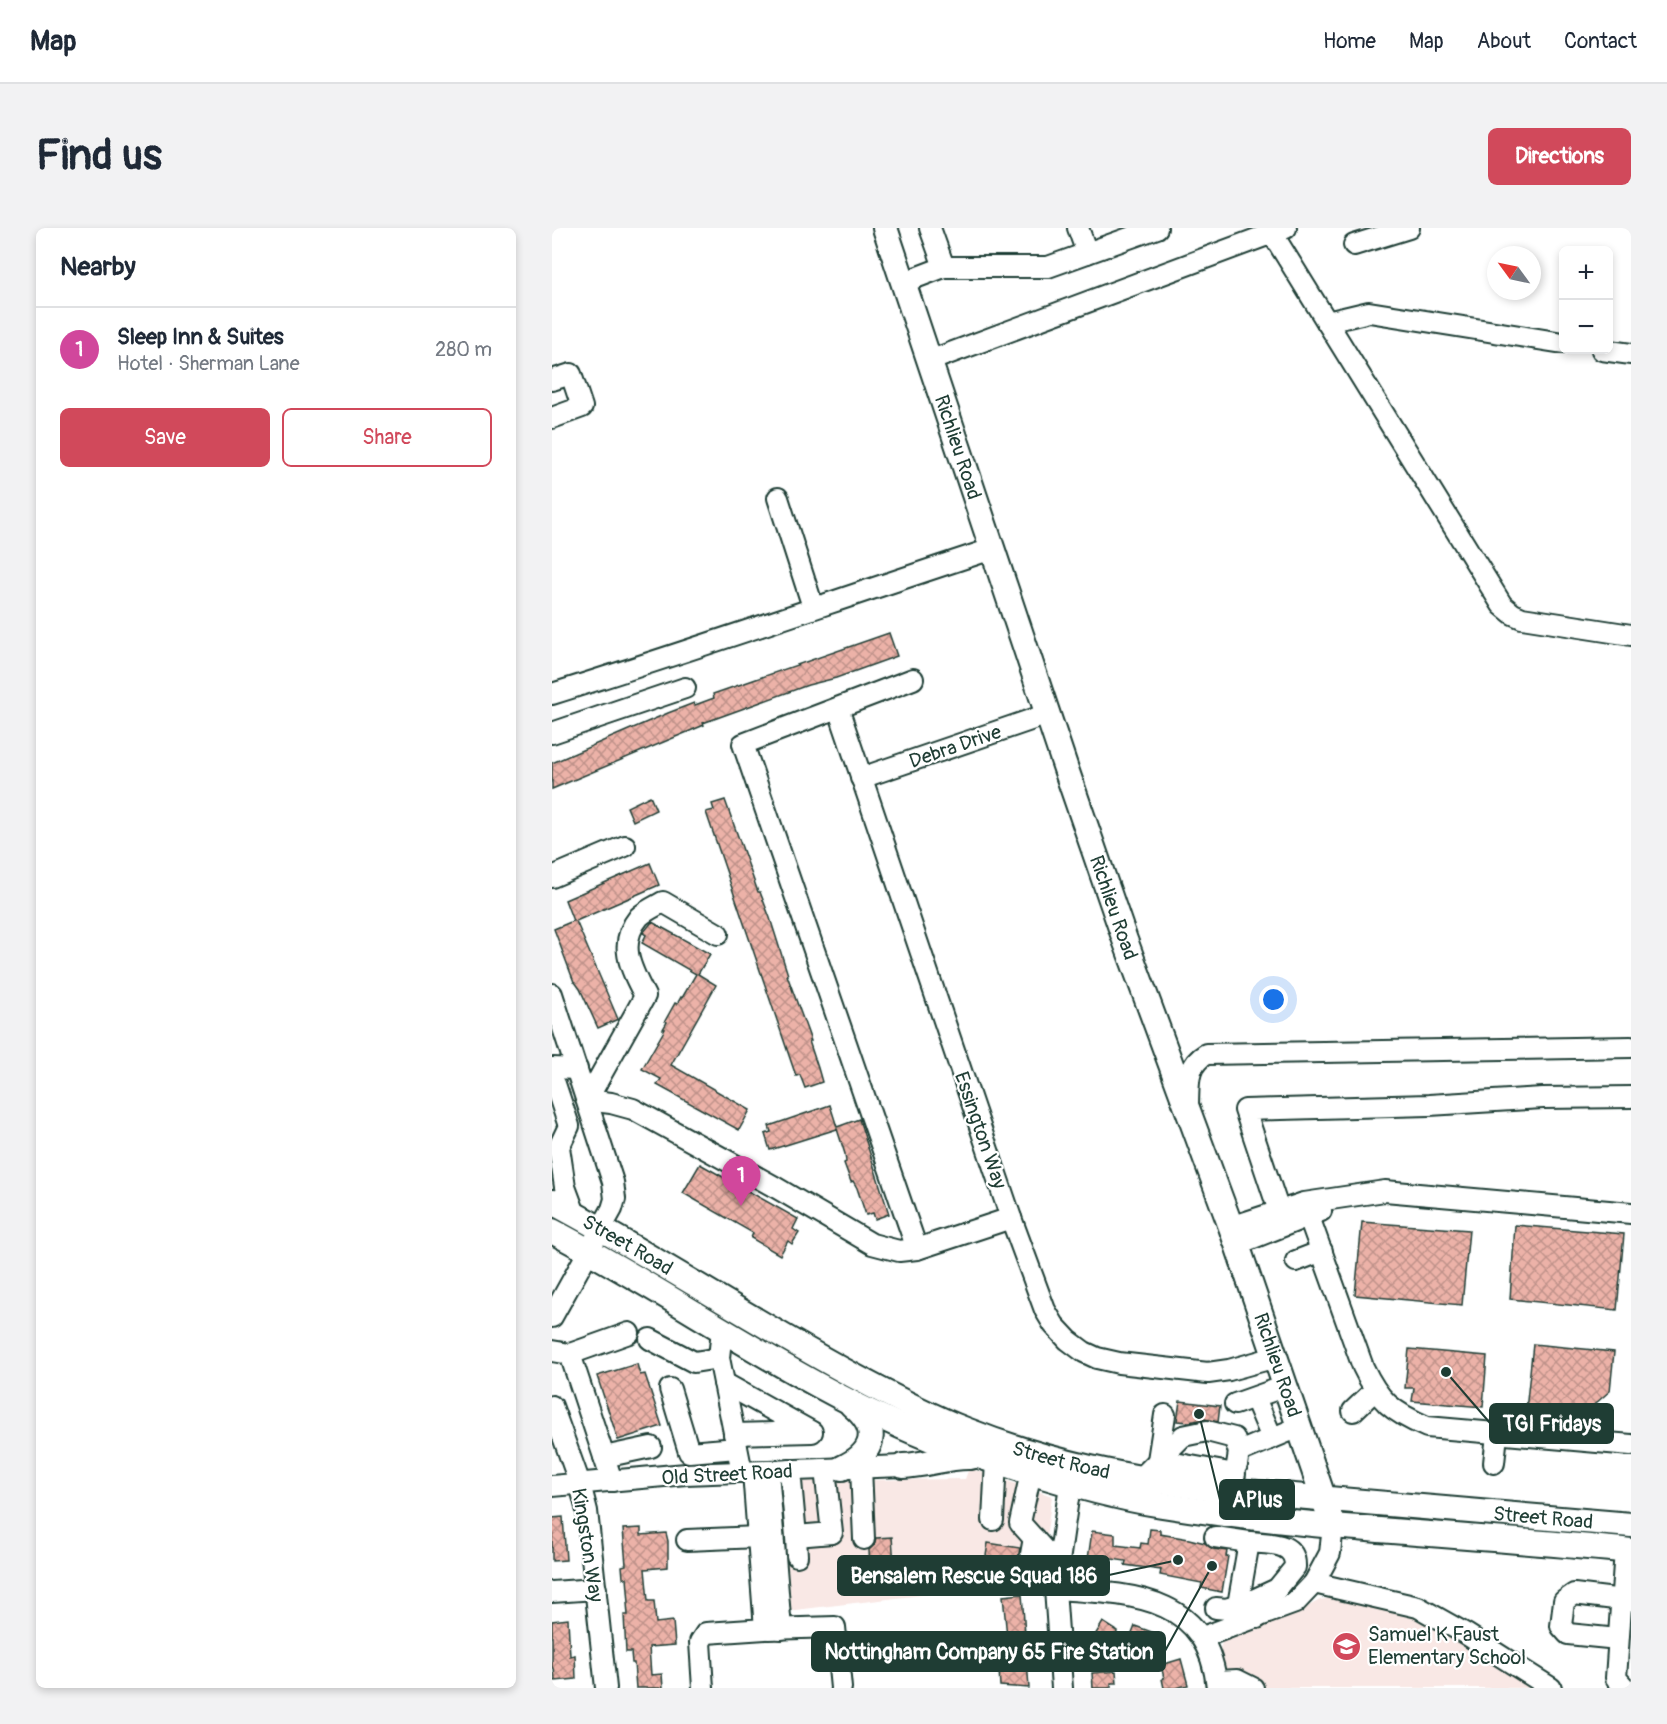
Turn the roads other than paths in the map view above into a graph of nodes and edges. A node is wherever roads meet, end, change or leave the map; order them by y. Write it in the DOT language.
graph roads {
  1 [pos="885,228"];
  2 [pos="930,228"];
  3 [pos="1078,228"];
  4 [pos="1157,228"];
  5 [pos="1409,228"];
  6 [pos="1279,230"];
  7 [pos="1354,244"];
  8 [pos="1087,254"];
  9 [pos="944,267"];
  10 [pos="902,283"];
  11 [pos="1327,322"];
  12 [pos="1559,342"];
  13 [pos="1613,352"];
  14 [pos="1631,354"];
  15 [pos="929,361"];
  16 [pos="552,380"];
  17 [pos="552,418"];
  18 [pos="778,498"];
  19 [pos="992,549"];
  20 [pos="813,607"];
  21 [pos="1631,635"];
  22 [pos="913,679"];
  23 [pos="685,688"];
  24 [pos="552,694"];
  25 [pos="838,708"];
  26 [pos="1048,714"];
  27 [pos="552,733"];
  28 [pos="861,778"];
  29 [pos="625,846"];
  30 [pos="552,878"];
  31 [pos="718,934"];
  32 [pos="552,994"];
  33 [pos="1631,1047"];
  34 [pos="552,1068"];
  35 [pos="577,1069"];
  36 [pos="552,1082"];
  37 [pos="1631,1097"];
  38 [pos="587,1100"];
  39 [pos="1188,1104"];
  40 [pos="555,1146"];
  41 [pos="552,1202"];
  42 [pos="1307,1210"];
  43 [pos="1279,1211"];
  44 [pos="1631,1213"];
  45 [pos="575,1214"];
  46 [pos="1011,1218"];
  47 [pos="601,1229"];
  48 [pos="552,1231"];
  49 [pos="1235,1236"];
  50 [pos="917,1249"];
  51 [pos="589,1251"];
  52 [pos="1322,1251"];
  53 [pos="1296,1261"];
  54 [pos="552,1317"];
  55 [pos="722,1329"];
  56 [pos="629,1333"];
  57 [pos="650,1340"];
  58 [pos="561,1353"];
  59 [pos="1276,1357"];
  60 [pos="719,1358"];
  61 [pos="724,1383"];
  62 [pos="1286,1386"];
  63 [pos="670,1389"];
  64 [pos="1375,1390"];
  65 [pos="841,1396"];
  66 [pos="1255,1398"];
  67 [pos="1235,1404"];
  68 [pos="552,1406"];
  69 [pos="1353,1411"];
  70 [pos="1165,1415"];
  71 [pos="1299,1427"];
  72 [pos="1497,1434"];
  73 [pos="1272,1438"];
  74 [pos="736,1441"];
  75 [pos="1631,1445"];
  76 [pos="651,1447"];
  77 [pos="1239,1452"];
  78 [pos="604,1457"];
  79 [pos="991,1460"];
  80 [pos="1158,1460"];
  81 [pos="1494,1463"];
  82 [pos="903,1466"];
  83 [pos="843,1468"];
  84 [pos="790,1470"];
  85 [pos="754,1472"];
  86 [pos="1031,1472"];
  87 [pos="1141,1478"];
  88 [pos="612,1481"];
  89 [pos="1234,1483"];
  90 [pos="580,1484"];
  91 [pos="1070,1485"];
  92 [pos="552,1486"];
  93 [pos="1323,1500"];
  94 [pos="993,1520"];
  95 [pos="1631,1525"];
  96 [pos="1333,1526"];
  97 [pos="1215,1537"];
  98 [pos="1034,1538"];
  99 [pos="864,1539"];
  100 [pos="687,1540"];
  101 [pos="1248,1542"];
  102 [pos="764,1549"];
  103 [pos="1624,1549"];
  104 [pos="1058,1563"];
  105 [pos="1029,1565"];
  106 [pos="1314,1583"];
  107 [pos="1055,1588"];
  108 [pos="596,1589"];
  109 [pos="552,1592"];
  110 [pos="1626,1600"];
  111 [pos="1216,1608"];
  112 [pos="1249,1608"];
  113 [pos="773,1629"];
  114 [pos="1203,1637"];
  115 [pos="1618,1639"];
  116 [pos="971,1648"];
  117 [pos="838,1661"];
  118 [pos="1217,1684"];
  119 [pos="606,1688"];
  120 [pos="704,1688"];
  121 [pos="841,1688"];
  122 [pos="1062,1688"];
  123 [pos="1253,1688"];
  124 [pos="1551,1688"];
  125 [pos="1625,1688"];
  1 -- 10 [label="main road, Richlieu Road"];
  2 -- 9 [label="street"];
  3 -- 8 [label="street"];
  4 -- 8 [label="street"];
  5 -- 7 [label="street"];
  6 -- 11 [label="street"];
  6 -- 15 [label="street"];
  8 -- 9 [label="street"];
  9 -- 10 [label="street"];
  10 -- 15 [label="main road, Richlieu Road"];
  11 -- 12 [label="street"];
  11 -- 21 [label="street"];
  13 -- 14 [label="street"];
  15 -- 19 [label="main road, Richlieu Road"];
  16 -- 17 [label="street"];
  18 -- 20 [label="street"];
  19 -- 20 [label="street"];
  19 -- 26 [label="main road, Richlieu Road"];
  20 -- 24 [label="street"];
  22 -- 25 [label="street"];
  23 -- 27 [label="street"];
  25 -- 28 [label="street, Essington Way"];
  25 -- 50 [label="street"];
  26 -- 28 [label="street, Debra Drive"];
  26 -- 39 [label="main road, Richlieu Road"];
  28 -- 46 [label="street, Essington Way"];
  29 -- 30 [label="street"];
  31 -- 38 [label="street"];
  32 -- 35 [label="street"];
  33 -- 39 [label="street"];
  34 -- 35 [label="street"];
  35 -- 38 [label="street"];
  36 -- 40 [label="street"];
  37 -- 43 [label="street"];
  38 -- 47 [label="street"];
  38 -- 50 [label="street"];
  39 -- 49 [label="main road, Richlieu Road"];
  40 -- 45 [label="street"];
  41 -- 45 [label="main road, Street Road"];
  42 -- 43 [label="street"];
  42 -- 44 [label="street"];
  42 -- 49 [label="street"];
  42 -- 52 [label="street"];
  43 -- 49 [label="street"];
  45 -- 47 [label="main road, Street Road"];
  46 -- 50 [label="street"];
  46 -- 59 [label="street, Essington Way"];
  47 -- 51 [label="street"];
  47 -- 87 [label="main road, Street Road"];
  48 -- 51 [label="main road, Street Road"];
  49 -- 59 [label="main road, Richlieu Road"];
  51 -- 54 [label="street"];
  51 -- 55 [label="main road, Street Road"];
  52 -- 53 [label="street"];
  52 -- 64 [label="street"];
  55 -- 60 [label="street"];
  55 -- 65 [label="main road, Street Road"];
  56 -- 58 [label="street"];
  57 -- 60 [label="street"];
  58 -- 78 [label="street"];
  59 -- 62 [label="main road, Richlieu Road"];
  60 -- 61 [label="street"];
  61 -- 74 [label="street"];
  61 -- 74 [label="street"];
  62 -- 66 [label="street"];
  62 -- 71 [label="main road, Richlieu Road"];
  63 -- 74 [label="street"];
  64 -- 69 [label="street"];
  64 -- 72 [label="street"];
  65 -- 79 [label="main road, Street Road"];
  65 -- 83 [label="main road"];
  66 -- 67 [label="street"];
  66 -- 73 [label="street"];
  68 -- 90 [label="street, Kingston Way"];
  70 -- 80 [label="street"];
  71 -- 73 [label="street"];
  71 -- 93 [label="main road, Richlieu Road"];
  72 -- 75 [label="street"];
  72 -- 81 [label="street"];
  73 -- 77 [label="street"];
  74 -- 85 [label="street"];
  76 -- 78 [label="street"];
  77 -- 80 [label="street"];
  77 -- 89 [label="street"];
  78 -- 88 [label="street"];
  79 -- 82 [label="main road"];
  79 -- 86 [label="main road, Street Road"];
  79 -- 94 [label="street"];
  80 -- 87 [label="street"];
  80 -- 89 [label="street"];
  82 -- 83 [label="street, Old Street Road"];
  83 -- 84 [label="street, Old Street Road"];
  83 -- 84 [label="street"];
  83 -- 99 [label="street"];
  84 -- 85 [label="street, Old Street Road"];
  85 -- 88 [label="street, Old Street Road"];
  85 -- 102 [label="street"];
  86 -- 91 [label="main road, Street Road"];
  86 -- 98 [label="street"];
  87 -- 89 [label="main road, Street Road"];
  88 -- 90 [label="street, Old Street Road"];
  89 -- 93 [label="main road, Street Road"];
  90 -- 92 [label="street, Old Street Road"];
  90 -- 108 [label="street, Kingston Way"];
  91 -- 96 [label="main road, Street Road"];
  91 -- 104 [label="street"];
  93 -- 95 [label="main road, Street Road"];
  93 -- 96 [label="main road, Richlieu Road"];
  96 -- 103 [label="main road, Street Road"];
  96 -- 106 [label="street, Richlieu Road"];
  97 -- 101 [label="street"];
  98 -- 104 [label="street"];
  98 -- 105 [label="street"];
  100 -- 102 [label="street"];
  101 -- 112 [label="street"];
  101 -- 112 [label="street"];
  102 -- 113 [label="street"];
  103 -- 110 [label="street"];
  104 -- 107 [label="street"];
  106 -- 112 [label="street, Richlieu Road"];
  106 -- 124 [label="street"];
  107 -- 114 [label="street"];
  107 -- 122 [label="street"];
  108 -- 109 [label="street"];
  108 -- 119 [label="street, Kingston Way"];
  110 -- 115 [label="street"];
  110 -- 115 [label="street"];
  111 -- 112 [label="street"];
  112 -- 114 [label="street, Richlieu Road"];
  113 -- 117 [label="street"];
  113 -- 120 [label="street"];
  114 -- 118 [label="street"];
  115 -- 125 [label="street"];
  116 -- 117 [label="street"];
  117 -- 121 [label="street"];
  118 -- 123 [label="street"];
}
